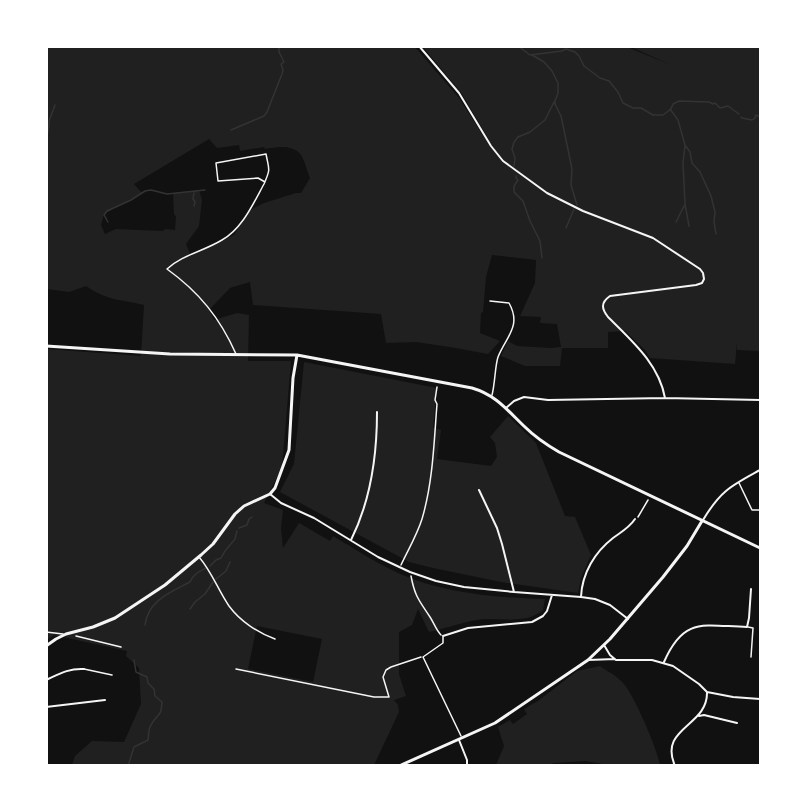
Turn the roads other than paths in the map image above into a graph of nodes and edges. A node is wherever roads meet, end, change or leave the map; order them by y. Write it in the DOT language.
graph roads {
  1 [pos="419,46"];
  2 [pos="265,182"];
  3 [pos="490,301"];
  4 [pos="46,346"];
  5 [pos="236,355"];
  6 [pos="297,355"];
  7 [pos="492,396"];
  8 [pos="665,398"];
  9 [pos="760,400"];
  10 [pos="506,408"];
  11 [pos="377,412"];
  12 [pos="760,470"];
  13 [pos="738,482"];
  14 [pos="479,490"];
  15 [pos="270,494"];
  16 [pos="760,510"];
  17 [pos="635,519"];
  18 [pos="702,521"];
  19 [pos="351,540"];
  20 [pos="760,548"];
  21 [pos="199,557"];
  22 [pos="751,590"];
  23 [pos="514,592"];
  24 [pos="552,595"];
  25 [pos="581,597"];
  26 [pos="628,619"];
  27 [pos="747,627"];
  28 [pos="46,632"];
  29 [pos="66,634"];
  30 [pos="443,636"];
  31 [pos="275,639"];
  32 [pos="604,645"];
  33 [pos="46,646"];
  34 [pos="751,657"];
  35 [pos="588,660"];
  36 [pos="616,660"];
  37 [pos="664,662"];
  38 [pos="84,669"];
  39 [pos="112,675"];
  40 [pos="46,680"];
  41 [pos="707,692"];
  42 [pos="760,699"];
  43 [pos="105,700"];
  44 [pos="46,707"];
  45 [pos="698,716"];
  46 [pos="737,723"];
  47 [pos="461,739"];
  48 [pos="399,765"];
  49 [pos="467,765"];
  50 [pos="675,765"];
  1 -- 8 [label="street"];
  2 -- 2 [label="lane"];
  2 -- 5 [label="lane"];
  3 -- 7 [label="lane"];
  4 -- 5 [label="street"];
  5 -- 6 [label="street"];
  6 -- 7 [label="street"];
  6 -- 15 [label="street"];
  7 -- 10 [label="street"];
  8 -- 9 [label="street"];
  8 -- 10 [label="street"];
  10 -- 18 [label="street"];
  11 -- 19 [label="street"];
  12 -- 13 [label="street"];
  13 -- 16 [label="lane"];
  13 -- 18 [label="street"];
  14 -- 23 [label="street"];
  15 -- 19 [label="street"];
  15 -- 21 [label="street"];
  17 -- 25 [label="street"];
  18 -- 20 [label="street"];
  18 -- 26 [label="street"];
  19 -- 23 [label="street"];
  21 -- 29 [label="street"];
  21 -- 31 [label="lane"];
  22 -- 27 [label="street"];
  23 -- 24 [label="street"];
  24 -- 25 [label="street"];
  24 -- 30 [label="street"];
  25 -- 26 [label="street"];
  26 -- 32 [label="street"];
  27 -- 34 [label="lane"];
  27 -- 37 [label="street"];
  28 -- 29 [label="lane"];
  29 -- 33 [label="street"];
  30 -- 47 [label="lane"];
  32 -- 35 [label="street"];
  32 -- 36 [label="street"];
  35 -- 36 [label="street"];
  35 -- 47 [label="street"];
  36 -- 37 [label="street"];
  37 -- 41 [label="street"];
  38 -- 39 [label="lane"];
  38 -- 40 [label="street"];
  41 -- 42 [label="street"];
  41 -- 45 [label="street"];
  43 -- 44 [label="street"];
  45 -- 46 [label="street"];
  45 -- 50 [label="street"];
  47 -- 48 [label="street"];
  47 -- 49 [label="street"];
}
